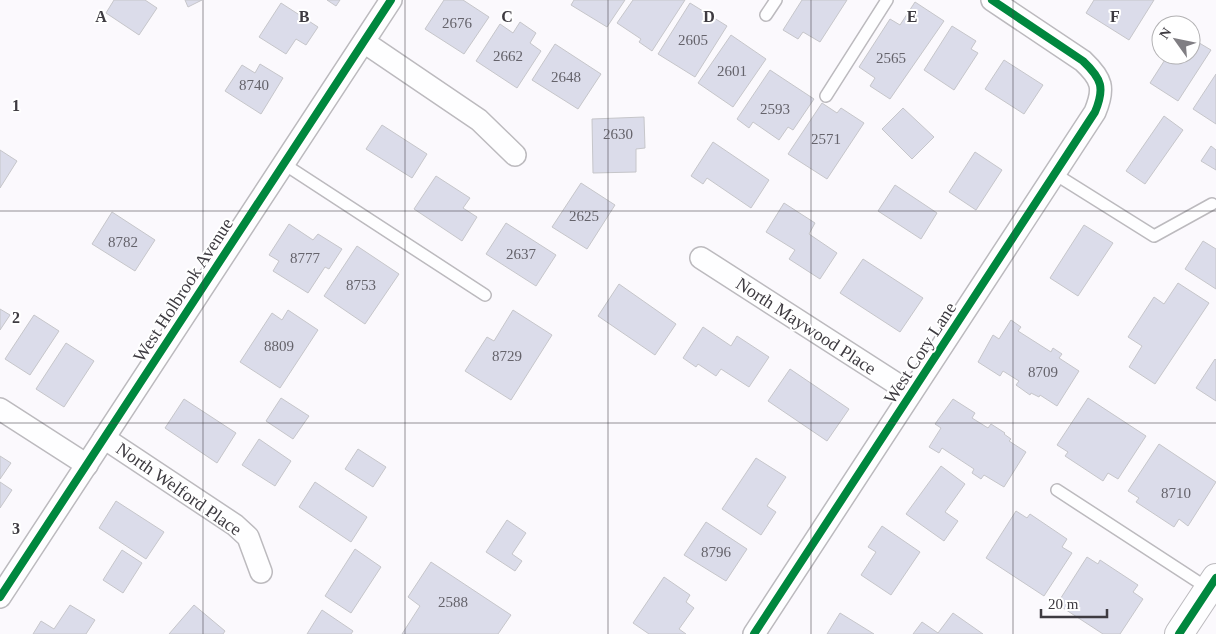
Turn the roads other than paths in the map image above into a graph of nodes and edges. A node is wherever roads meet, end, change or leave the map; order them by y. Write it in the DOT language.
graph roads {
  1 [pos="391,0"];
  2 [pos="776,0"];
  3 [pos="888,0"];
  4 [pos="992,0"];
  5 [pos="766,15"];
  6 [pos="364,42"];
  7 [pos="826,96"];
  8 [pos="515,155"];
  9 [pos="284,164"];
  10 [pos="1055,174"];
  11 [pos="1212,204"];
  12 [pos="701,258"];
  13 [pos="485,295"];
  14 [pos="911,393"];
  15 [pos="0,409"];
  16 [pos="104,438"];
  17 [pos="87,465"];
  18 [pos="1057,490"];
  19 [pos="260,572"];
  20 [pos="1212,583"];
  21 [pos="0,597"];
  22 [pos="754,634"];
  23 [pos="1179,634"];
  1 -- 6 [label="street, West Holbrook Avenue"];
  2 -- 5 [label="lane"];
  3 -- 7 [label="lane"];
  4 -- 10 [label="street, West Cory Lane"];
  6 -- 8 [label="street"];
  6 -- 9 [label="street, West Holbrook Avenue"];
  9 -- 13 [label="lane"];
  9 -- 16 [label="street, West Holbrook Avenue"];
  10 -- 11 [label="lane"];
  10 -- 14 [label="street, West Cory Lane"];
  12 -- 14 [label="street, North Maywood Place"];
  14 -- 22 [label="street, West Cory Lane"];
  15 -- 17 [label="street"];
  16 -- 17 [label="street, West Holbrook Avenue"];
  16 -- 19 [label="street, North Welford Place"];
  17 -- 21 [label="street, West Holbrook Avenue"];
  18 -- 20 [label="lane"];
  20 -- 23 [label="street"];
}
